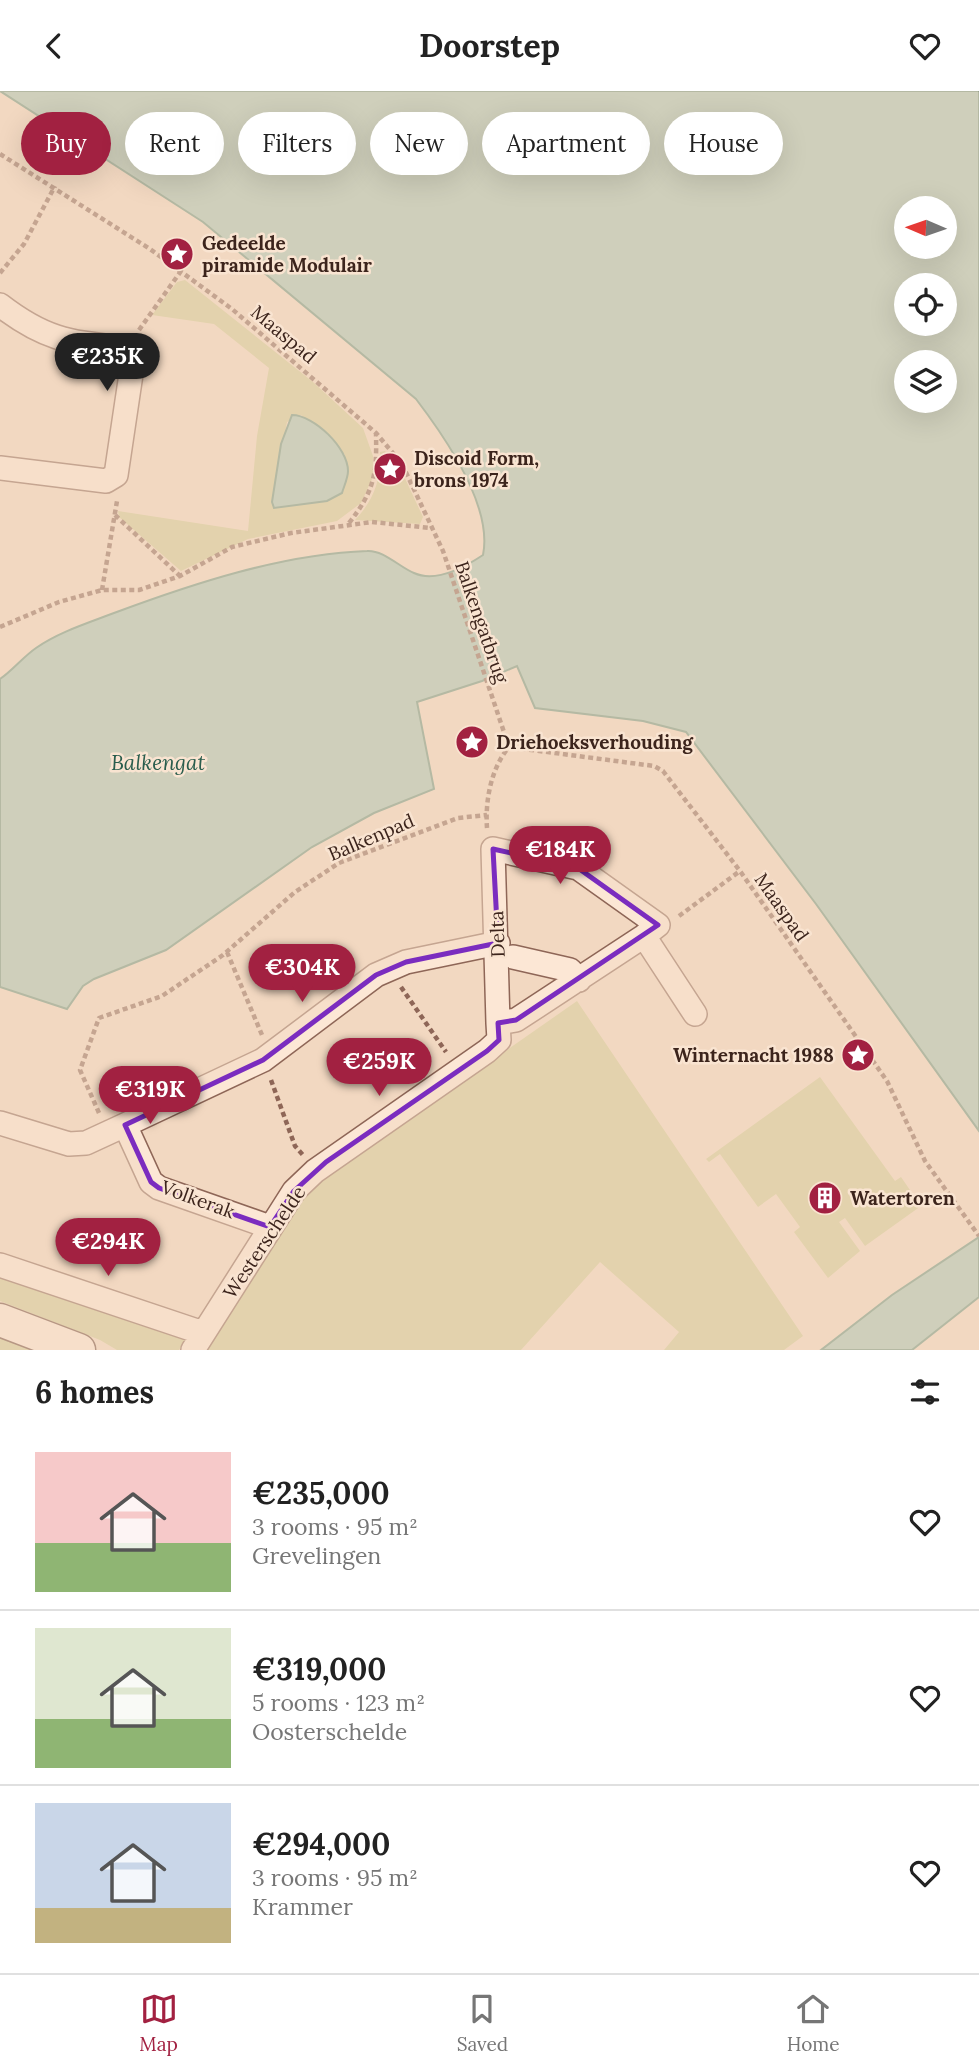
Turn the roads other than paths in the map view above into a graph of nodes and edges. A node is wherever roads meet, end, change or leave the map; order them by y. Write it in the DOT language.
graph roads {
  1 [pos="0,305"];
  2 [pos="0,468"];
  3 [pos="651,931"];
  4 [pos="506,950"];
  5 [pos="579,980"];
  6 [pos="695,1014"];
  7 [pos="498,1023"];
  8 [pos="0,1123"];
  9 [pos="117,1129"];
  10 [pos="270,1227"];
  11 [pos="0,1265"];
  12 [pos="0,1320"];
  13 [pos="198,1341"];
  14 [pos="79,1350"];
  1 -- 2 [label="street"];
  3 -- 4 [label="street, Delta"];
  3 -- 5 [label="street"];
  3 -- 6 [label="street"];
  4 -- 5 [label="street"];
  4 -- 7 [label="street, Delta"];
  4 -- 9 [label="street"];
  5 -- 7 [label="street"];
  7 -- 10 [label="street, Westerschelde"];
  8 -- 9 [label="street"];
  9 -- 10 [label="street, Volkerak"];
  10 -- 13 [label="street, Westerschelde"];
  11 -- 13 [label="street"];
  12 -- 14 [label="main road"];
}
